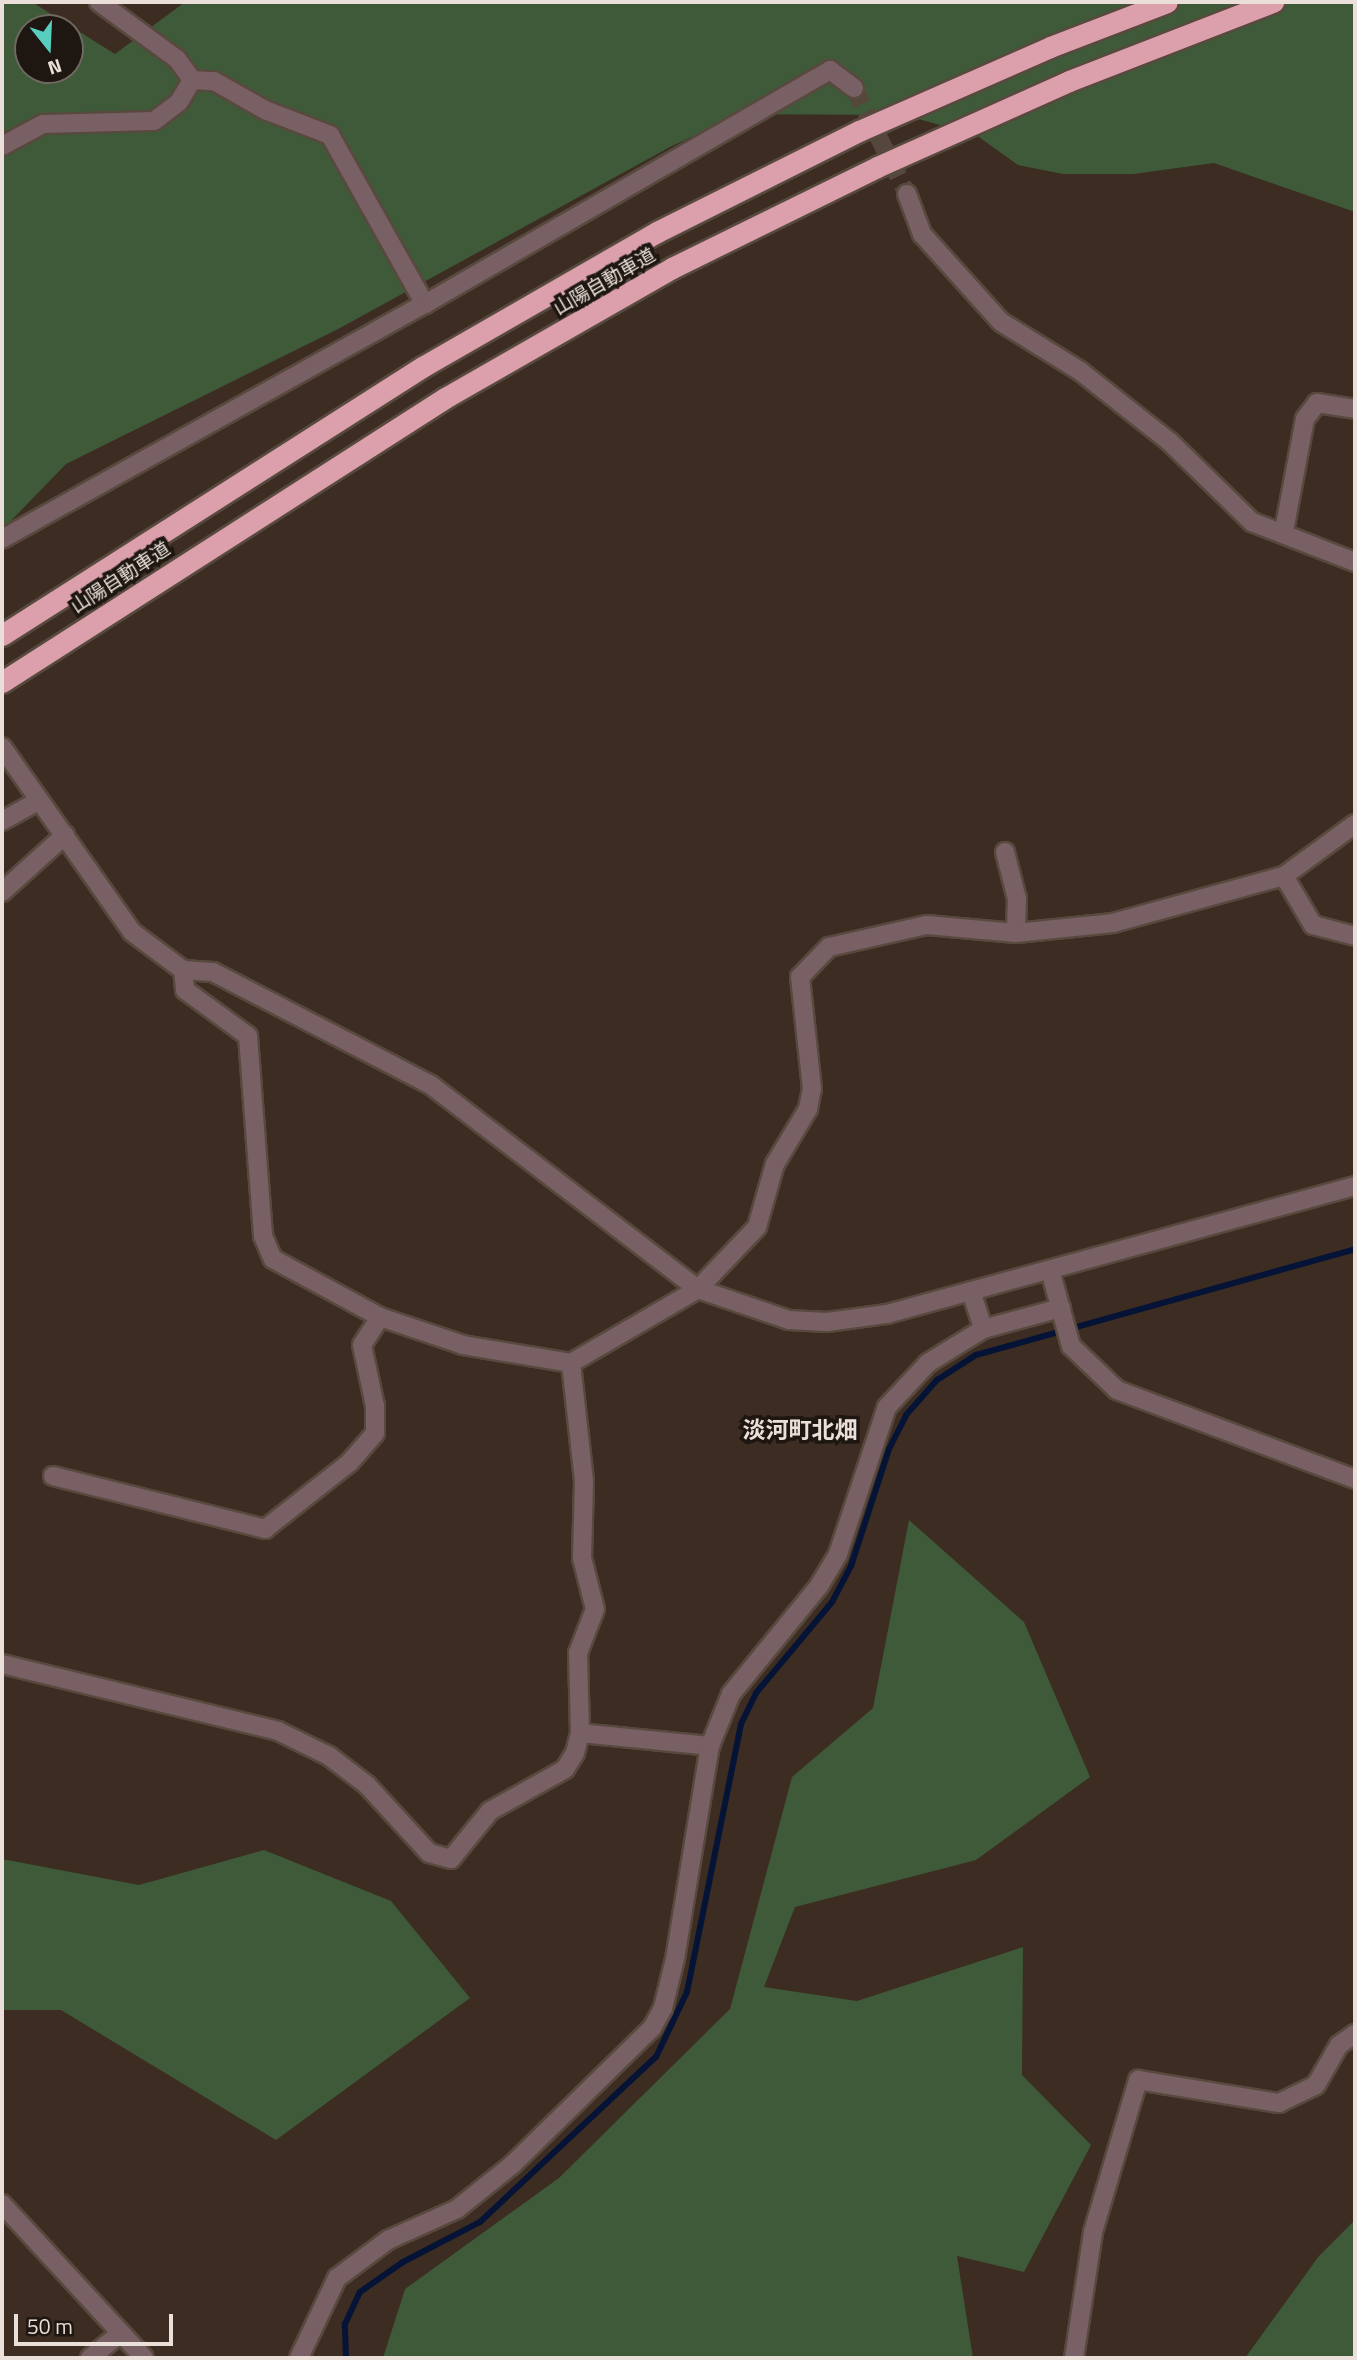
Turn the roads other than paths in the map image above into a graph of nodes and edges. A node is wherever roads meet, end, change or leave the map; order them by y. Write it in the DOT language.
graph roads {
  1 [pos="99,2"];
  2 [pos="1167,2"];
  3 [pos="1273,2"];
  4 [pos="191,80"];
  5 [pos="854,88"];
  6 [pos="2,146"];
  7 [pos="907,194"];
  8 [pos="425,304"];
  9 [pos="1355,409"];
  10 [pos="1284,531"];
  11 [pos="2,539"];
  12 [pos="1355,562"];
  13 [pos="2,635"];
  14 [pos="2,682"];
  15 [pos="2,747"];
  16 [pos="36,802"];
  17 [pos="2,821"];
  18 [pos="1355,824"];
  19 [pos="65,835"];
  20 [pos="1005,852"];
  21 [pos="1284,876"];
  22 [pos="2,892"];
  23 [pos="1016,933"];
  24 [pos="1355,936"];
  25 [pos="183,970"];
  26 [pos="1355,1186"];
  27 [pos="1049,1270"];
  28 [pos="698,1289"];
  29 [pos="971,1291"];
  30 [pos="1061,1308"];
  31 [pos="380,1317"];
  32 [pos="983,1329"];
  33 [pos="571,1363"];
  34 [pos="54,1476"];
  35 [pos="1355,1479"];
  36 [pos="2,1664"];
  37 [pos="580,1733"];
  38 [pos="710,1746"];
  39 [pos="1355,2034"];
  40 [pos="2,2204"];
  41 [pos="121,2333"];
  42 [pos="90,2358"];
  43 [pos="144,2358"];
  44 [pos="299,2358"];
  45 [pos="1074,2358"];
  1 -- 4 [label="street"];
  2 -- 13 [label="highway, 山陽自動車道"];
  3 -- 14 [label="highway, 山陽自動車道"];
  4 -- 6 [label="street"];
  4 -- 8 [label="street"];
  5 -- 8 [label="street"];
  7 -- 10 [label="street"];
  8 -- 11 [label="street"];
  9 -- 10 [label="street"];
  10 -- 12 [label="street"];
  15 -- 16 [label="street"];
  16 -- 17 [label="street"];
  16 -- 19 [label="street"];
  18 -- 21 [label="street"];
  19 -- 22 [label="street"];
  19 -- 25 [label="street"];
  20 -- 23 [label="street"];
  21 -- 23 [label="street"];
  21 -- 24 [label="street"];
  23 -- 28 [label="street"];
  25 -- 28 [label="street"];
  25 -- 31 [label="street"];
  26 -- 27 [label="street"];
  27 -- 29 [label="street"];
  27 -- 30 [label="street"];
  28 -- 29 [label="street"];
  28 -- 33 [label="street"];
  29 -- 32 [label="street"];
  30 -- 32 [label="street"];
  30 -- 35 [label="street"];
  31 -- 33 [label="street"];
  31 -- 34 [label="street"];
  32 -- 38 [label="street"];
  33 -- 37 [label="street"];
  36 -- 37 [label="street"];
  37 -- 38 [label="street"];
  38 -- 44 [label="street"];
  39 -- 45 [label="street"];
  40 -- 41 [label="street"];
  41 -- 42 [label="street"];
  41 -- 43 [label="street"];
}
